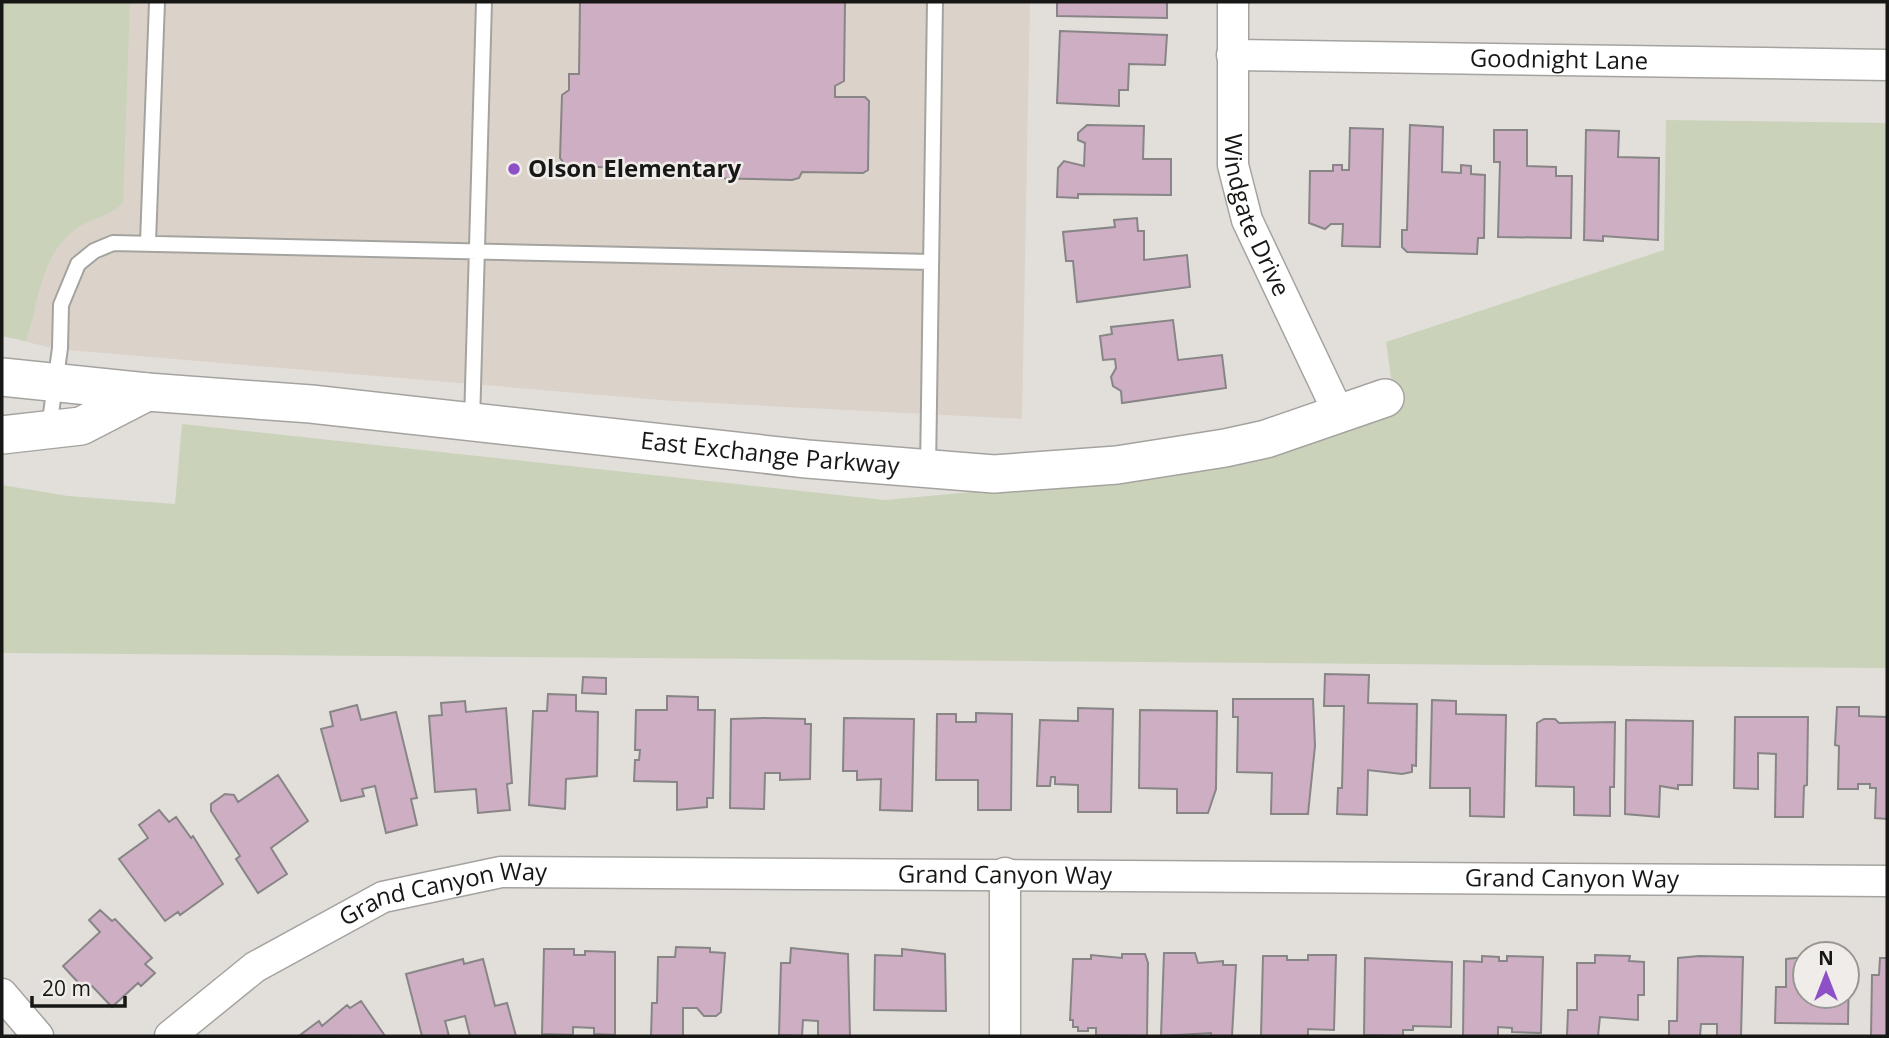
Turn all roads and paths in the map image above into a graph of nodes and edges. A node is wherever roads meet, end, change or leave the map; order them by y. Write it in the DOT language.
graph roads {
  1 [pos="157,2"];
  2 [pos="484,2"];
  3 [pos="935,2"];
  4 [pos="1233,2"];
  5 [pos="1232,55"];
  6 [pos="1887,65"];
  7 [pos="148,242"];
  8 [pos="478,253"];
  9 [pos="931,262"];
  10 [pos="2,377"];
  11 [pos="55,383"];
  12 [pos="147,393"];
  13 [pos="1385,398"];
  14 [pos="1339,414"];
  15 [pos="472,423"];
  16 [pos="48,430"];
  17 [pos="2,435"];
  18 [pos="928,471"];
  19 [pos="1005,873"];
  20 [pos="1887,881"];
  21 [pos="2,994"];
  22 [pos="38,1036"];
  23 [pos="170,1036"];
  24 [pos="1005,1036"];
  1 -- 7 [label="lane"];
  2 -- 8 [label="lane"];
  3 -- 9 [label="lane"];
  4 -- 5 [label="street, Windgate Drive"];
  5 -- 6 [label="street, Goodnight Lane"];
  5 -- 14 [label="street, Windgate Drive"];
  7 -- 8 [label="lane"];
  7 -- 11 [label="lane"];
  8 -- 9 [label="lane"];
  8 -- 15 [label="lane"];
  9 -- 18 [label="lane"];
  10 -- 11 [label="street, East Exchange Parkway"];
  11 -- 12 [label="street, East Exchange Parkway"];
  11 -- 16 [label="lane"];
  12 -- 15 [label="street, East Exchange Parkway"];
  12 -- 16 [label="street"];
  13 -- 14 [label="street, East Exchange Parkway"];
  14 -- 18 [label="street, East Exchange Parkway"];
  15 -- 18 [label="street, East Exchange Parkway"];
  16 -- 17 [label="street"];
  19 -- 20 [label="street, Grand Canyon Way"];
  19 -- 23 [label="street, Grand Canyon Way"];
  19 -- 24 [label="street"];
  21 -- 22 [label="street"];
}
